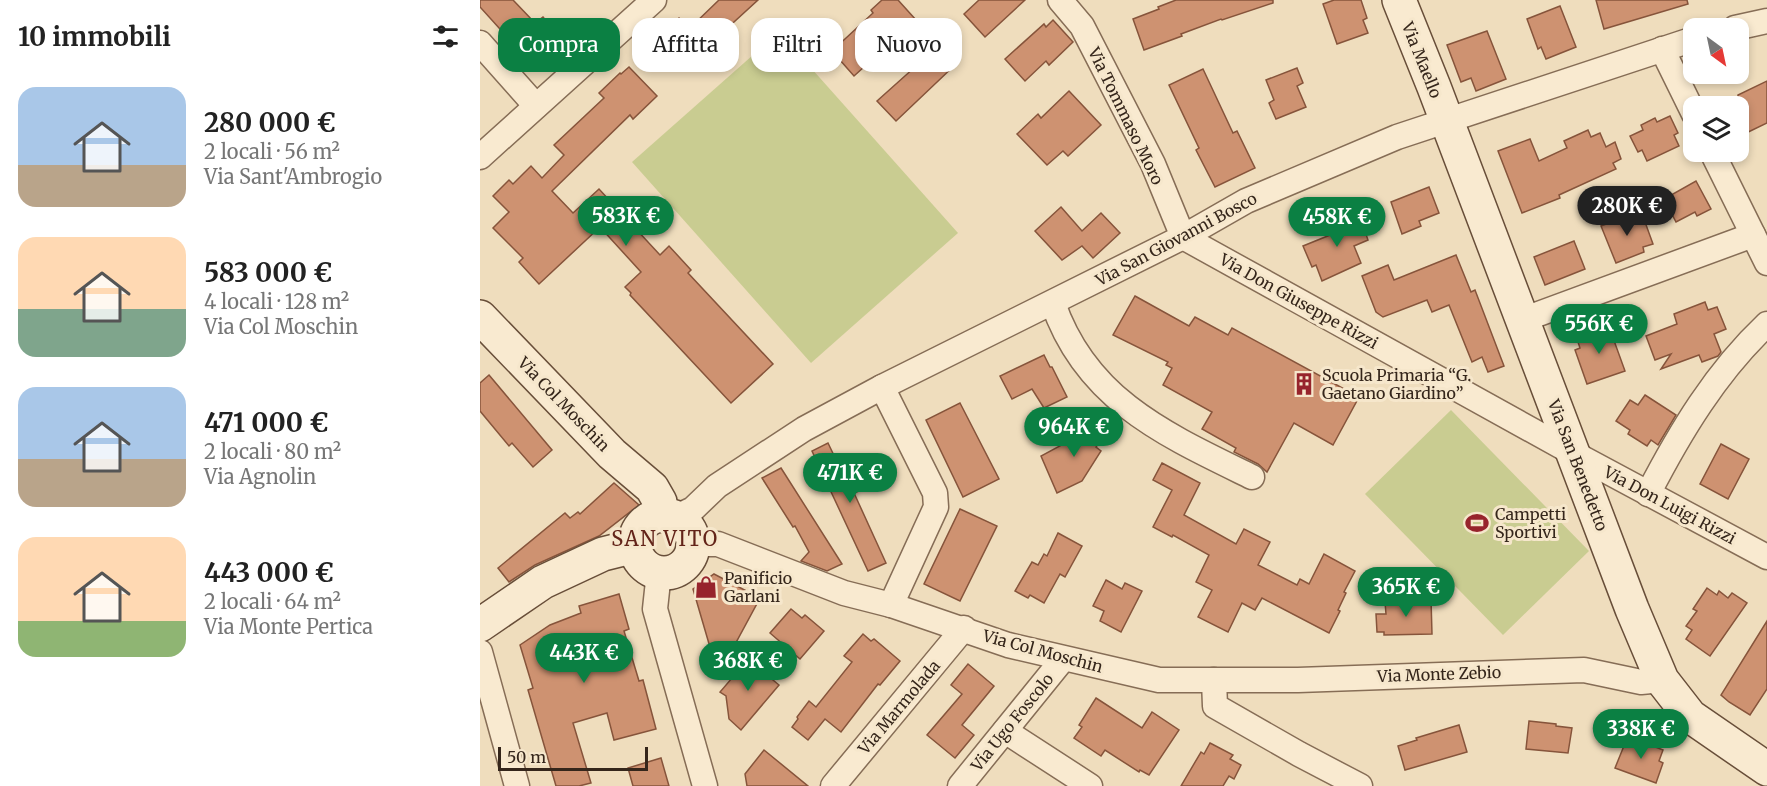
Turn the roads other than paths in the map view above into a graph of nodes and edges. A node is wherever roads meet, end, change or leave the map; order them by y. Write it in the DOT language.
graph roads {
  1 [pos="654,0"];
  2 [pos="1060,0"];
  3 [pos="1398,0"];
  4 [pos="1767,21"];
  5 [pos="1749,25"];
  6 [pos="1683,42"];
  7 [pos="480,43"];
  8 [pos="1662,49"];
  9 [pos="1685,96"];
  10 [pos="536,106"];
  11 [pos="1446,120"];
  12 [pos="480,157"];
  13 [pos="1717,162"];
  14 [pos="1753,235"];
  15 [pos="1183,237"];
  16 [pos="1767,262"];
  17 [pos="1053,303"];
  18 [pos="480,317"];
  19 [pos="1522,320"];
  20 [pos="1767,324"];
  21 [pos="882,387"];
  22 [pos="1573,453"];
  23 [pos="1252,477"];
  24 [pos="1648,494"];
  25 [pos="681,514"];
  26 [pos="635,546"];
  27 [pos="1767,557"];
  28 [pos="659,572"];
  29 [pos="891,605"];
  30 [pos="480,625"];
  31 [pos="964,628"];
  32 [pos="480,652"];
  33 [pos="1063,659"];
  34 [pos="1214,680"];
  35 [pos="1662,680"];
  36 [pos="1005,731"];
  37 [pos="1767,769"];
  38 [pos="517,786"];
  39 [pos="705,786"];
  40 [pos="833,786"];
  41 [pos="960,786"];
  42 [pos="1090,786"];
  43 [pos="1360,786"];
  1 -- 10 [label="street"];
  2 -- 15 [label="street, Via Tommaso Moro"];
  3 -- 11 [label="street, Via Maello"];
  4 -- 5 [label="street"];
  6 -- 8 [label="street, Via San Giovanni Bosco"];
  7 -- 10 [label="street"];
  8 -- 9 [label="street"];
  8 -- 11 [label="street, Via San Giovanni Bosco"];
  10 -- 12 [label="street"];
  11 -- 15 [label="street, Via San Giovanni Bosco"];
  11 -- 19 [label="street, Via San Benedetto"];
  13 -- 14 [label="street"];
  14 -- 16 [label="street"];
  14 -- 19 [label="street"];
  15 -- 17 [label="street, Via San Giovanni Bosco"];
  15 -- 22 [label="street, Via Don Giuseppe Rizzi"];
  17 -- 21 [label="street, Via San Giovanni Bosco"];
  17 -- 23 [label="street"];
  18 -- 25 [label="street, Via Col Moschin"];
  19 -- 22 [label="street, Via San Benedetto"];
  20 -- 24 [label="street"];
  21 -- 25 [label="street, Via San Giovanni Bosco"];
  21 -- 29 [label="street"];
  22 -- 24 [label="street, Via Don Luigi Rizzi"];
  22 -- 35 [label="street, Via San Benedetto"];
  24 -- 27 [label="street, Via Don Luigi Rizzi"];
  25 -- 26 [label="street, Via San Giovanni Bosco"];
  25 -- 28 [label="street, Via San Giovanni Bosco"];
  25 -- 29 [label="street, Via Col Moschin"];
  26 -- 28 [label="street"];
  26 -- 30 [label="street"];
  28 -- 39 [label="street"];
  29 -- 31 [label="street, Via Col Moschin"];
  31 -- 33 [label="street, Via Col Moschin"];
  31 -- 40 [label="street, Via Marmolada"];
  32 -- 38 [label="street"];
  33 -- 34 [label="street, Via Col Moschin"];
  33 -- 36 [label="street, Via Ugo Foscolo"];
  34 -- 35 [label="street, Via Monte Zebio"];
  34 -- 43 [label="street"];
  35 -- 37 [label="street, Via San Benedetto"];
  36 -- 41 [label="street, Via Ugo Foscolo"];
  36 -- 42 [label="street"];
}
